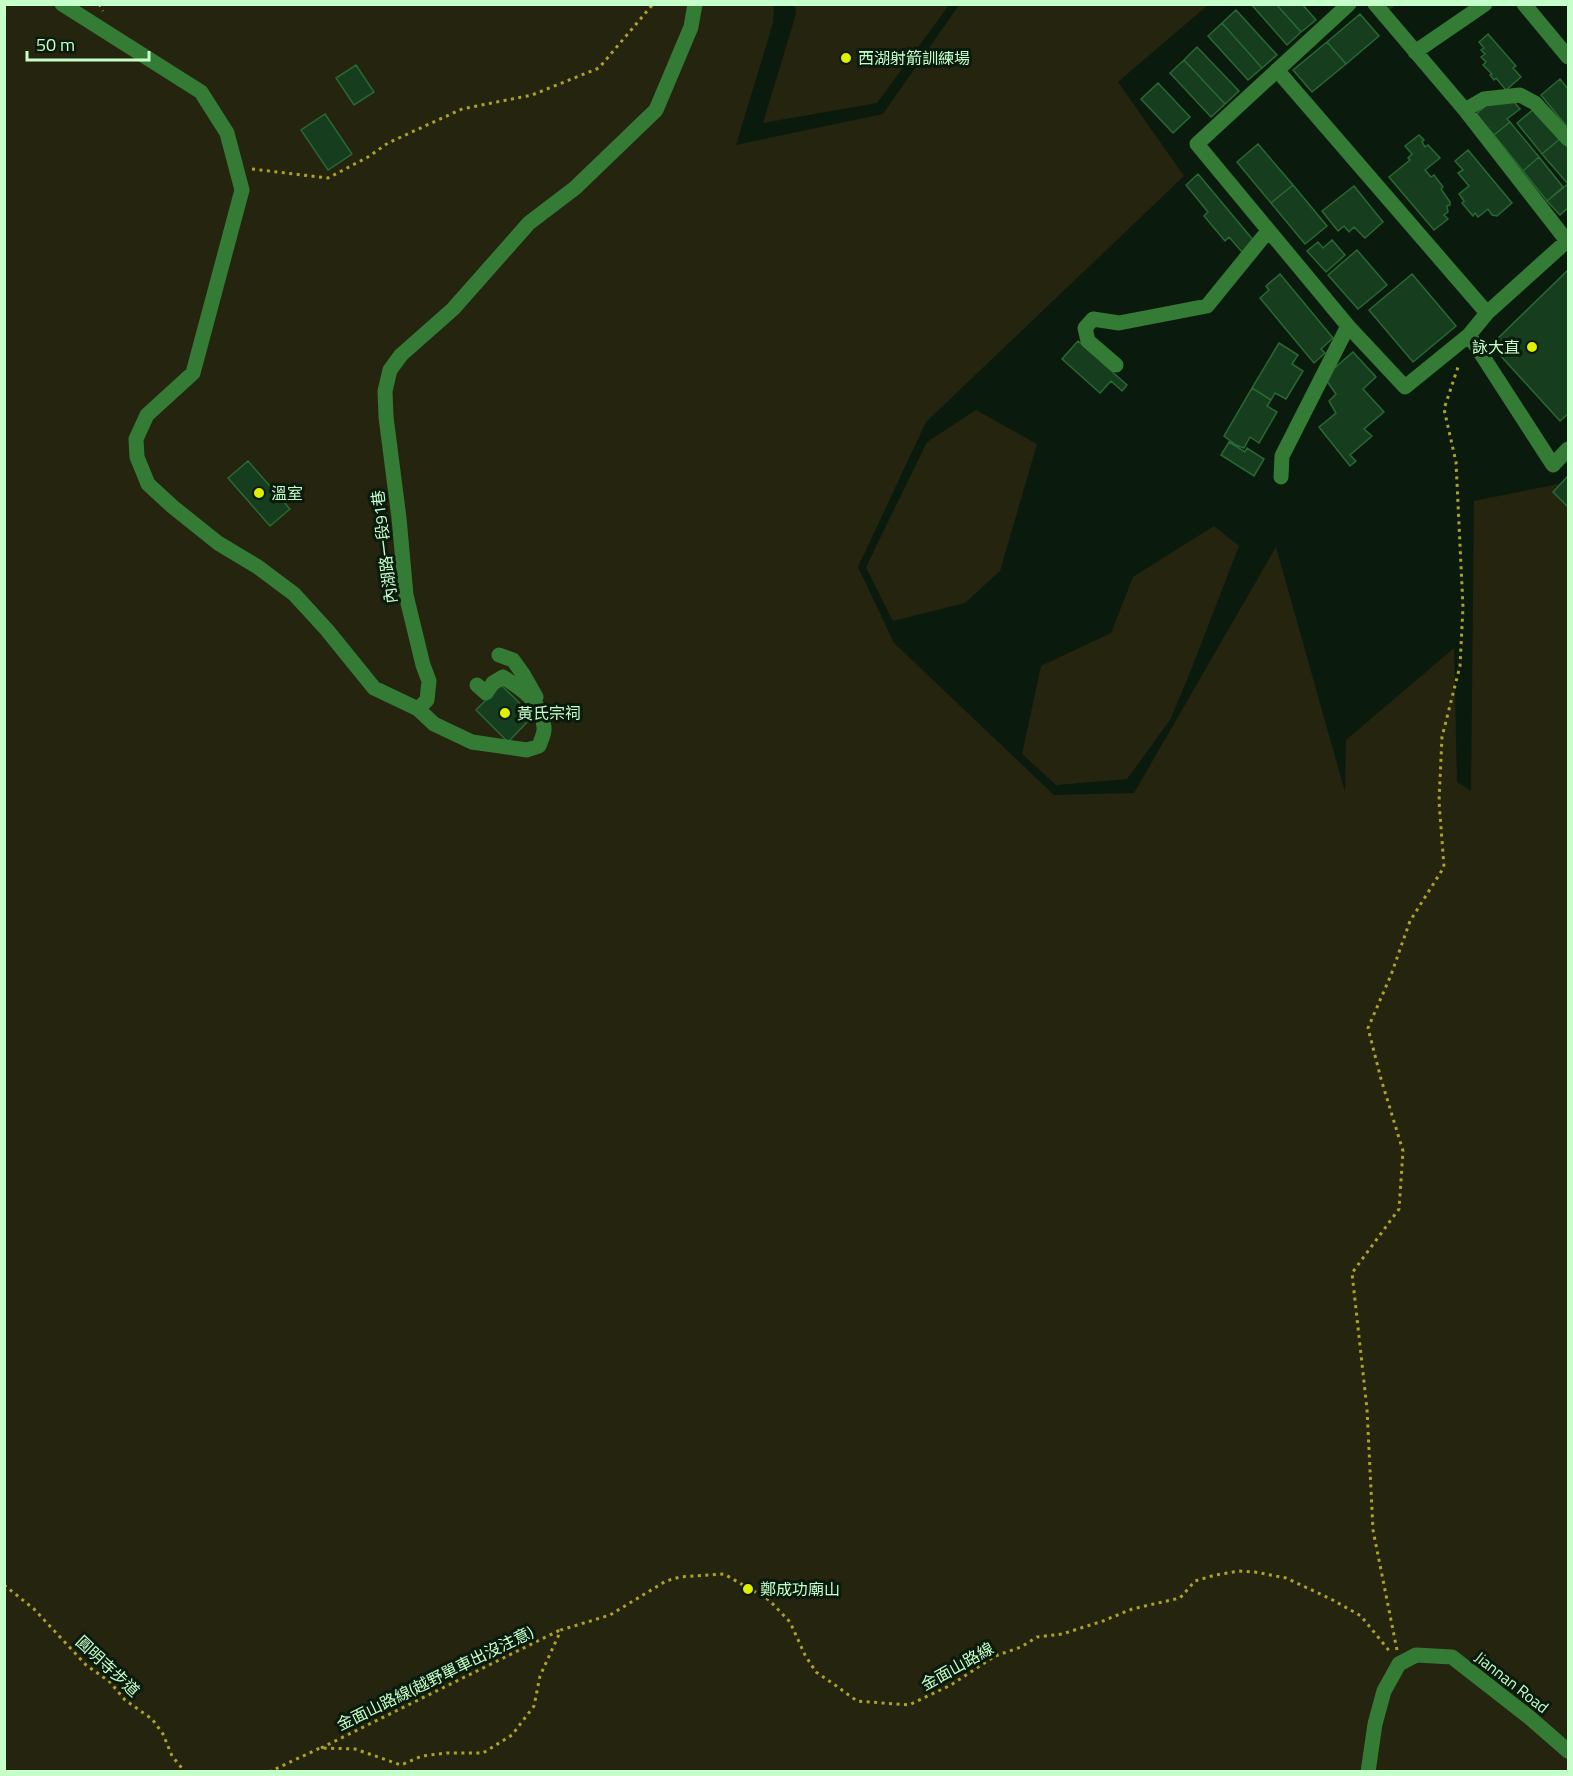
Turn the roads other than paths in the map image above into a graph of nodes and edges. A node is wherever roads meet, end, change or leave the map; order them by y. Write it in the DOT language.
graph roads {
  1 [pos="62,4"];
  2 [pos="695,4"];
  3 [pos="1348,4"];
  4 [pos="1375,4"];
  5 [pos="1485,4"];
  6 [pos="1524,4"];
  7 [pos="1415,52"];
  8 [pos="1569,57"];
  9 [pos="1277,70"];
  10 [pos="1465,110"];
  11 [pos="1569,139"];
  12 [pos="1268,231"];
  13 [pos="1568,241"];
  14 [pos="1487,313"];
  15 [pos="1348,326"];
  16 [pos="1469,335"];
  17 [pos="1116,365"];
  18 [pos="1569,449"];
  19 [pos="1281,477"];
  20 [pos="499,655"];
  21 [pos="477,686"];
  22 [pos="538,705"];
  23 [pos="418,709"];
  24 [pos="1569,1751"];
  25 [pos="1368,1772"];
  1 -- 23 [label="street"];
  2 -- 23 [label="street, 內湖路一段91巷"];
  3 -- 9 [label="street"];
  4 -- 7 [label="street"];
  5 -- 7 [label="street"];
  6 -- 8 [label="street"];
  7 -- 10 [label="street"];
  9 -- 12 [label="street"];
  9 -- 14 [label="street"];
  10 -- 11 [label="street"];
  10 -- 13 [label="street"];
  12 -- 15 [label="street"];
  12 -- 17 [label="street"];
  13 -- 14 [label="street"];
  14 -- 16 [label="street"];
  15 -- 16 [label="street"];
  15 -- 19 [label="street"];
  16 -- 18 [label="street"];
  20 -- 22 [label="street"];
  21 -- 22 [label="street"];
  22 -- 23 [label="street"];
  24 -- 25 [label="street, Jiannan Road"];
}
